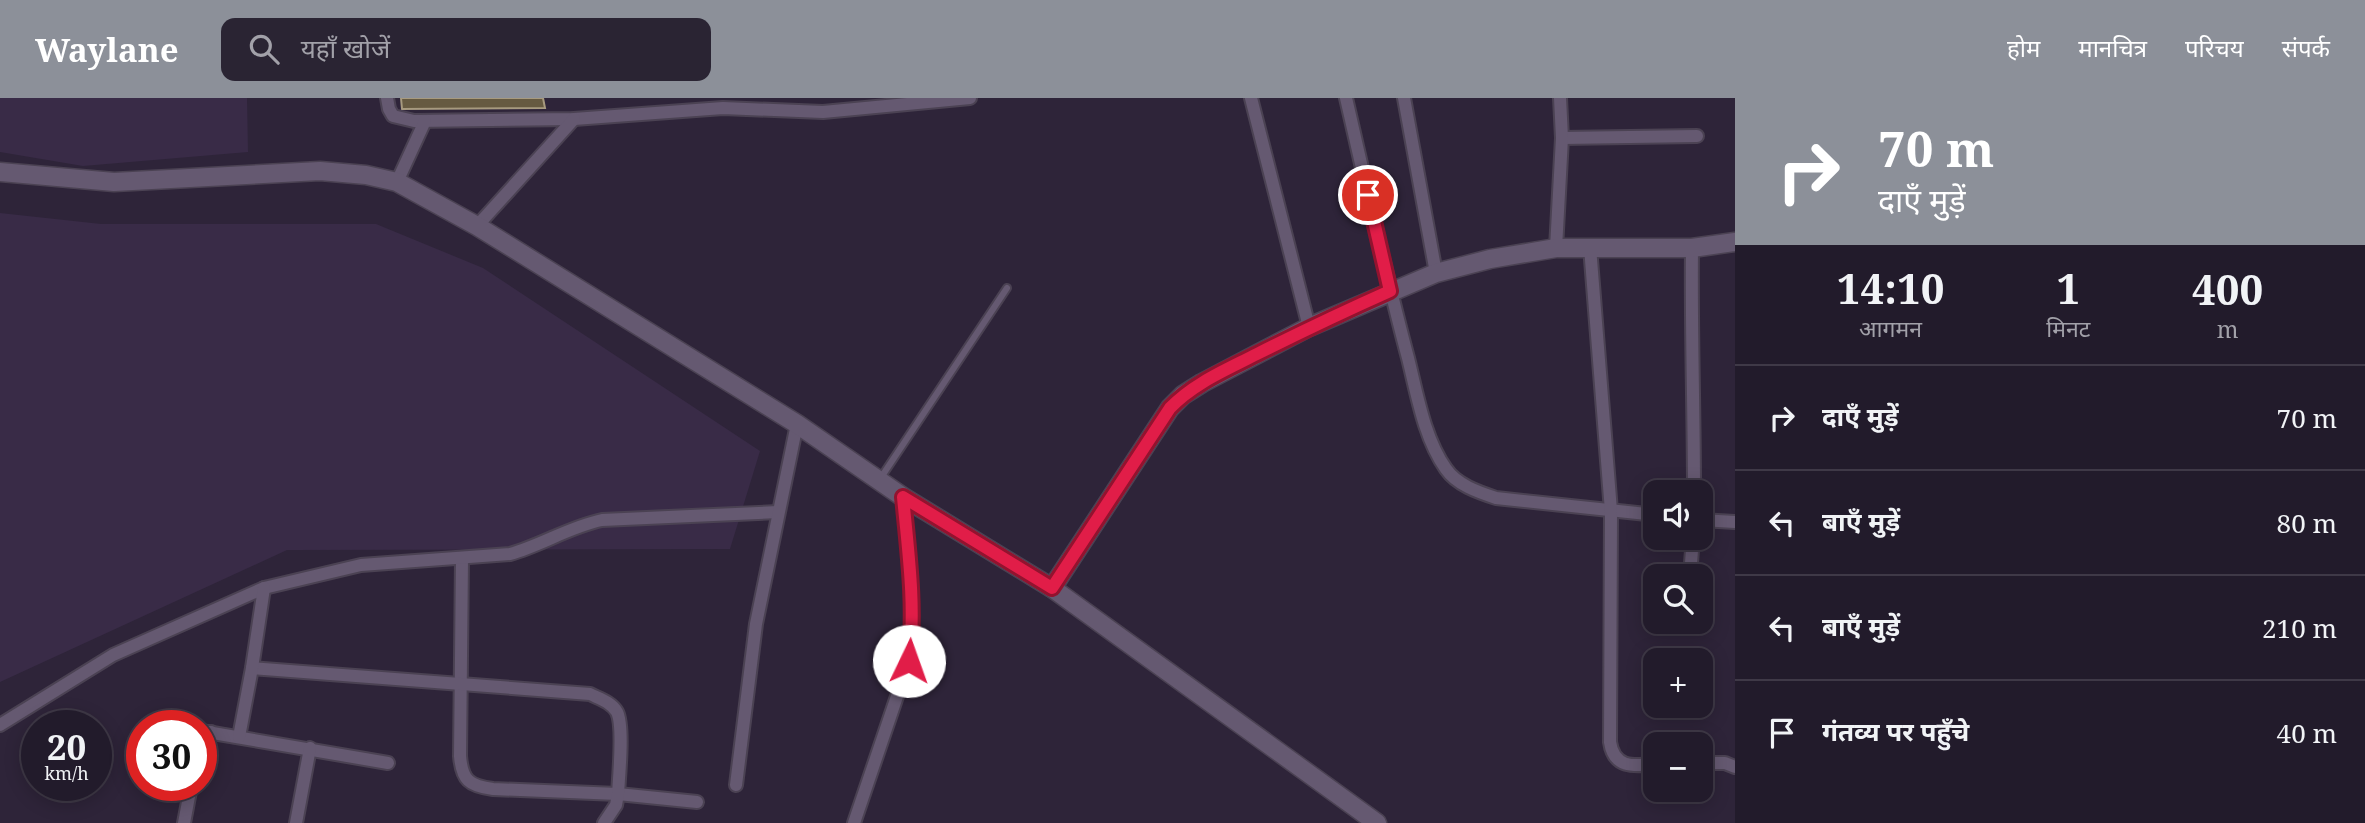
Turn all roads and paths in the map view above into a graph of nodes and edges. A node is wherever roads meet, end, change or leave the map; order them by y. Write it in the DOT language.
graph roads {
  1 [pos="387,98"];
  2 [pos="823,98"];
  3 [pos="970,98"];
  4 [pos="1251,98"];
  5 [pos="1346,98"];
  6 [pos="1404,98"];
  7 [pos="1560,98"];
  8 [pos="662,105"];
  9 [pos="823,112"];
  10 [pos="574,119"];
  11 [pos="425,121"];
  12 [pos="1697,136"];
  13 [pos="1562,138"];
  14 [pos="0,172"];
  15 [pos="397,182"];
  16 [pos="477,226"];
  17 [pos="1735,242"];
  18 [pos="1590,247"];
  19 [pos="1556,248"];
  20 [pos="1692,248"];
  21 [pos="1436,273"];
  22 [pos="1007,288"];
  23 [pos="1390,291"];
  24 [pos="1304,330"];
  25 [pos="797,424"];
  26 [pos="880,480"];
  27 [pos="1694,480"];
  28 [pos="903,497"];
  29 [pos="1611,511"];
  30 [pos="778,512"];
  31 [pos="1643,514"];
  32 [pos="1713,521"];
  33 [pos="1735,522"];
  34 [pos="462,558"];
  35 [pos="264,588"];
  36 [pos="1052,588"];
  37 [pos="252,668"];
  38 [pos="462,684"];
  39 [pos="0,725"];
  40 [pos="217,734"];
  41 [pos="239,737"];
  42 [pos="310,748"];
  43 [pos="1713,763"];
  44 [pos="388,764"];
  45 [pos="1643,764"];
  46 [pos="1735,767"];
  47 [pos="736,785"];
  48 [pos="618,794"];
  49 [pos="188,801"];
  50 [pos="697,802"];
  51 [pos="184,823"];
  52 [pos="296,823"];
  53 [pos="604,823"];
  54 [pos="854,823"];
  55 [pos="1377,823"];
  1 -- 11 [label="street"];
  2 -- 9 [label="street"];
  3 -- 9 [label="street"];
  4 -- 24 [label="street"];
  5 -- 23 [label="street"];
  6 -- 21 [label="street"];
  7 -- 13 [label="street"];
  8 -- 9 [label="street"];
  8 -- 10 [label="street"];
  10 -- 11 [label="street"];
  10 -- 16 [label="street"];
  11 -- 15 [label="street"];
  12 -- 13 [label="street"];
  13 -- 19 [label="street"];
  14 -- 15 [label="street"];
  15 -- 16 [label="street"];
  16 -- 25 [label="street"];
  17 -- 20 [label="street"];
  18 -- 19 [label="street"];
  18 -- 20 [label="street"];
  18 -- 29 [label="street"];
  19 -- 21 [label="street"];
  20 -- 27 [label="street"];
  21 -- 23 [label="street"];
  22 -- 26 [label="lane"];
  23 -- 24 [label="street"];
  23 -- 29 [label="street"];
  24 -- 36 [label="street"];
  25 -- 26 [label="street"];
  25 -- 30 [label="street"];
  26 -- 28 [label="street"];
  28 -- 36 [label="street"];
  28 -- 54 [label="street"];
  29 -- 31 [label="street"];
  29 -- 45 [label="street"];
  30 -- 34 [label="street"];
  30 -- 47 [label="street"];
  32 -- 33 [label="street"];
  34 -- 35 [label="street"];
  34 -- 38 [label="street"];
  35 -- 37 [label="street"];
  35 -- 39 [label="street"];
  36 -- 55 [label="street"];
  37 -- 38 [label="street"];
  37 -- 41 [label="street"];
  38 -- 48 [label="street"];
  38 -- 48 [label="street"];
  40 -- 41 [label="street"];
  41 -- 42 [label="street"];
  42 -- 44 [label="street"];
  42 -- 52 [label="street"];
  43 -- 46 [label="street"];
  48 -- 50 [label="street"];
  48 -- 53 [label="street"];
  49 -- 51 [label="street"];
}
